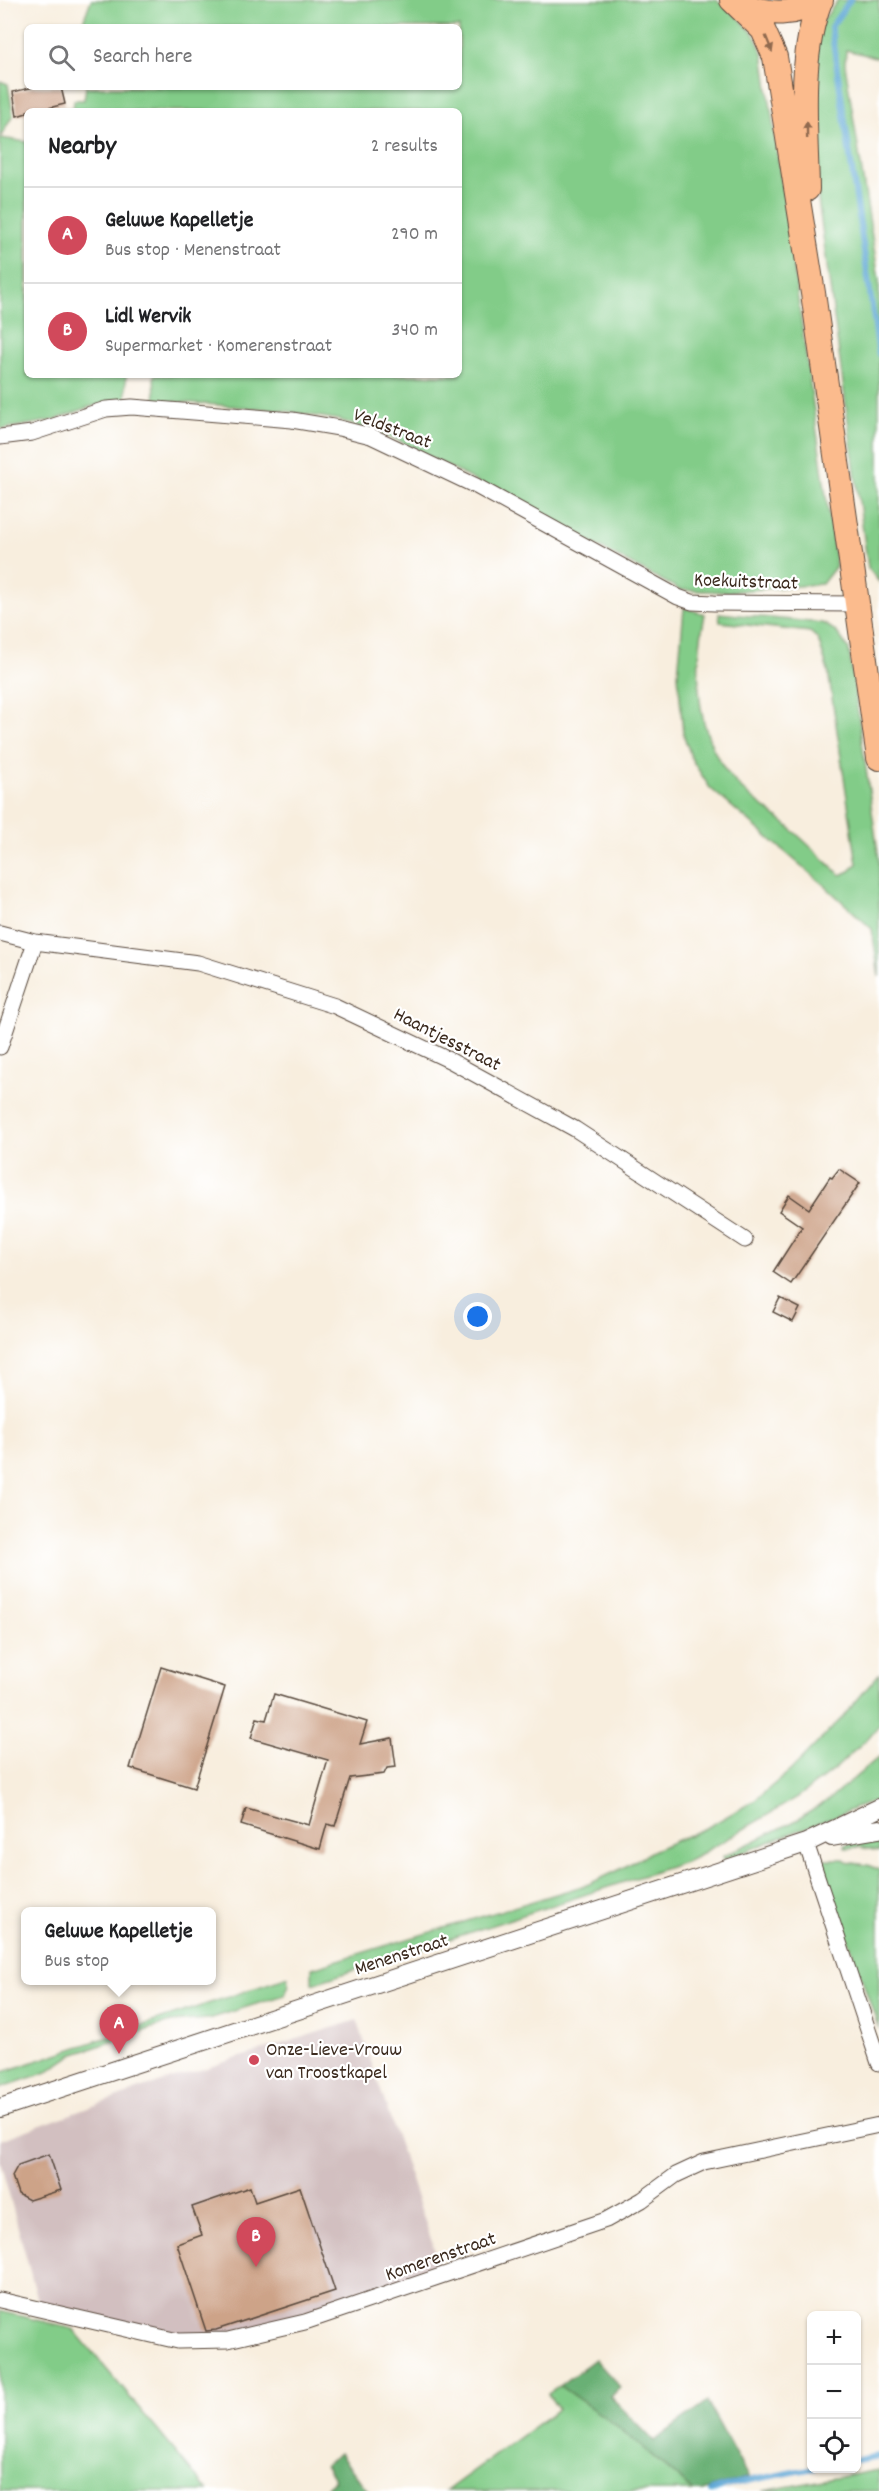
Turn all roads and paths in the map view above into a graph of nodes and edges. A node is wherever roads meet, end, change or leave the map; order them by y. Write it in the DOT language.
graph roads {
  1 [pos="732,0"];
  2 [pos="821,1"];
  3 [pos="813,293"];
  4 [pos="0,437"];
  5 [pos="640,577"];
  6 [pos="857,604"];
  7 [pos="879,758"];
  8 [pos="0,933"];
  9 [pos="35,942"];
  10 [pos="0,1047"];
  11 [pos="745,1240"];
  12 [pos="879,1808"];
  13 [pos="879,1829"];
  14 [pos="811,1841"];
  15 [pos="879,2063"];
  16 [pos="0,2108"];
  17 [pos="879,2125"];
  18 [pos="0,2300"];
  1 -- 2 [label="main road"];
  1 -- 3 [label="main road, one-way"];
  3 -- 2 [label="main road, one-way"];
  3 -- 6 [label="main road"];
  4 -- 5 [label="street, Veldstraat"];
  5 -- 6 [label="street, Koekuitstraat"];
  6 -- 7 [label="main road"];
  8 -- 9 [label="street"];
  9 -- 10 [label="street"];
  9 -- 11 [label="street, Haantjesstraat"];
  12 -- 14 [label="street, Menenstraat"];
  13 -- 14 [label="street, Menenstraat"];
  14 -- 15 [label="street"];
  14 -- 16 [label="street, Menenstraat"];
  17 -- 18 [label="street, Komerenstraat"];
}
